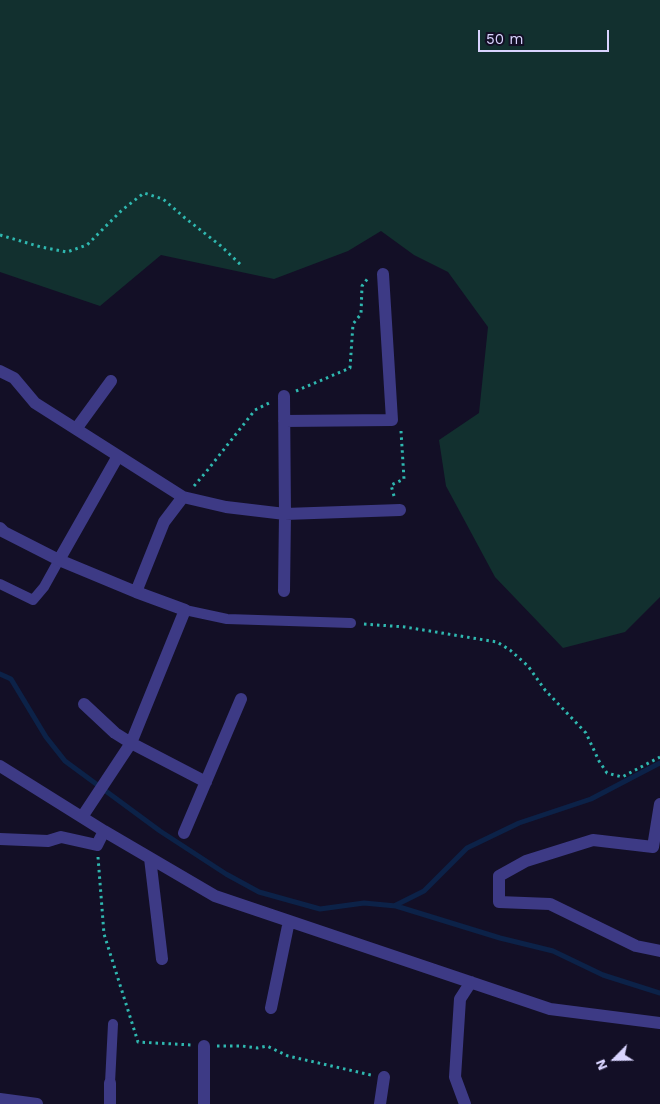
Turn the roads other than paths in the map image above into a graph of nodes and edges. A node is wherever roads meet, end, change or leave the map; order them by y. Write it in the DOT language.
graph roads {
  1 [pos="383,274"];
  2 [pos="0,370"];
  3 [pos="111,381"];
  4 [pos="284,396"];
  5 [pos="284,421"];
  6 [pos="76,430"];
  7 [pos="118,456"];
  8 [pos="183,497"];
  9 [pos="400,510"];
  10 [pos="285,514"];
  11 [pos="0,528"];
  12 [pos="59,560"];
  13 [pos="0,584"];
  14 [pos="284,591"];
  15 [pos="136,592"];
  16 [pos="185,610"];
  17 [pos="351,623"];
  18 [pos="241,699"];
  19 [pos="84,704"];
  20 [pos="131,743"];
  21 [pos="0,766"];
  22 [pos="206,782"];
  23 [pos="660,804"];
  24 [pos="82,817"];
  25 [pos="104,831"];
  26 [pos="184,833"];
  27 [pos="0,839"];
  28 [pos="150,858"];
  29 [pos="290,921"];
  30 [pos="660,951"];
  31 [pos="162,959"];
  32 [pos="471,982"];
  33 [pos="271,1008"];
  34 [pos="660,1023"];
  35 [pos="113,1024"];
  36 [pos="204,1046"];
  37 [pos="384,1077"];
  38 [pos="110,1083"];
  39 [pos="0,1099"];
  40 [pos="37,1104"];
  41 [pos="110,1104"];
  42 [pos="204,1104"];
  43 [pos="380,1104"];
  44 [pos="465,1104"];
  1 -- 5 [label="street"];
  2 -- 6 [label="street"];
  3 -- 6 [label="street"];
  4 -- 5 [label="street"];
  5 -- 10 [label="street"];
  6 -- 7 [label="street"];
  7 -- 8 [label="street"];
  7 -- 12 [label="street"];
  8 -- 10 [label="street"];
  8 -- 15 [label="street"];
  9 -- 10 [label="street"];
  10 -- 14 [label="street"];
  11 -- 12 [label="street"];
  12 -- 13 [label="lane"];
  12 -- 15 [label="street"];
  15 -- 16 [label="street"];
  16 -- 17 [label="lane"];
  16 -- 20 [label="street"];
  18 -- 22 [label="street"];
  19 -- 20 [label="street"];
  20 -- 22 [label="street"];
  20 -- 24 [label="street"];
  21 -- 24 [label="street"];
  22 -- 26 [label="street"];
  23 -- 30 [label="street"];
  24 -- 25 [label="street"];
  25 -- 27 [label="street"];
  25 -- 28 [label="street"];
  28 -- 29 [label="street"];
  28 -- 31 [label="street"];
  29 -- 32 [label="street"];
  29 -- 33 [label="street"];
  32 -- 34 [label="street"];
  32 -- 44 [label="street"];
  35 -- 38 [label="lane"];
  36 -- 42 [label="street"];
  37 -- 43 [label="street"];
  38 -- 41 [label="street"];
  39 -- 40 [label="street"];
}
